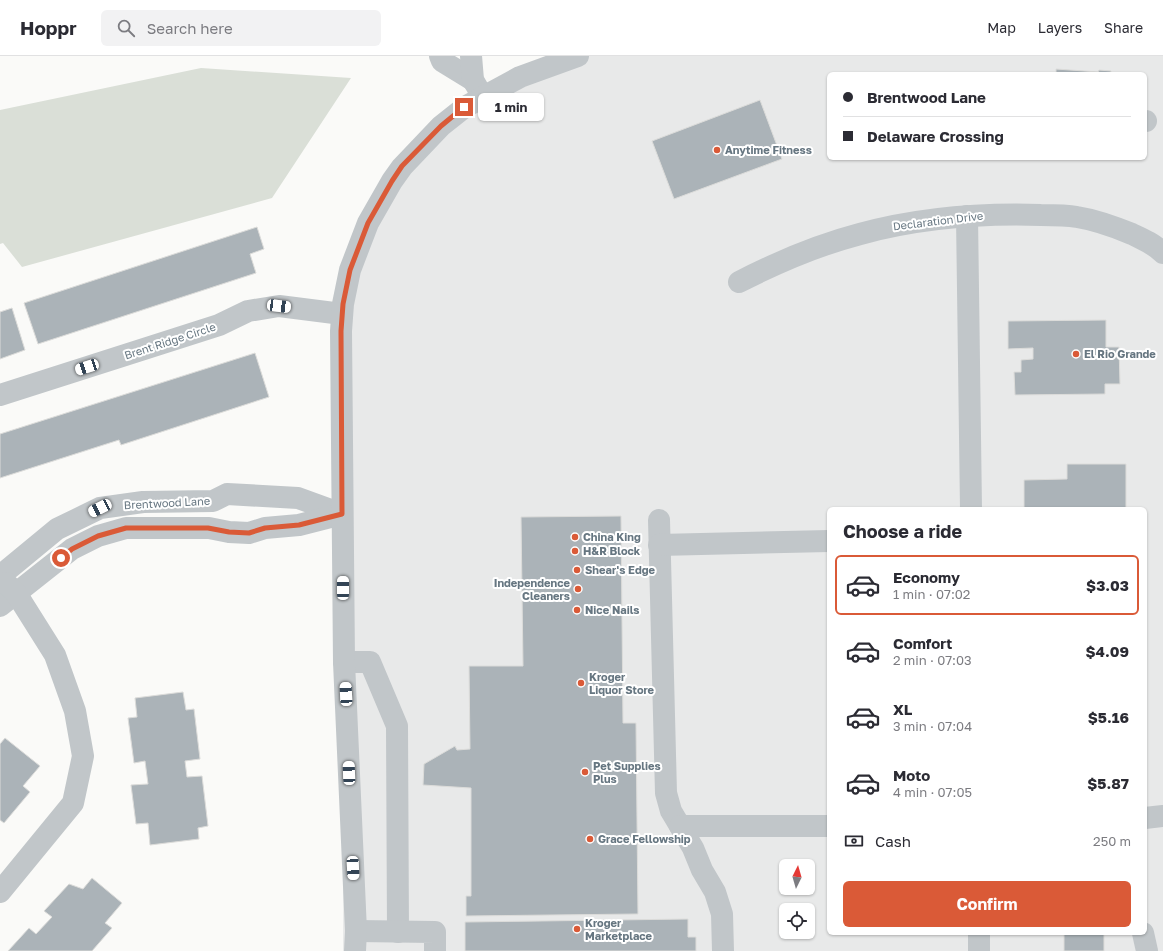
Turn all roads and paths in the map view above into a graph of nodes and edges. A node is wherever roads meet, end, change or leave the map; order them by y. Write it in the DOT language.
graph roads {
  1 [pos="440,56"];
  2 [pos="471,56"];
  3 [pos="578,56"];
  4 [pos="478,88"];
  5 [pos="967,216"];
  6 [pos="1160,243"];
  7 [pos="739,282"];
  8 [pos="342,314"];
  9 [pos="0,395"];
  10 [pos="268,496"];
  11 [pos="213,501"];
  12 [pos="970,507"];
  13 [pos="342,514"];
  14 [pos="658,520"];
  15 [pos="208,528"];
  16 [pos="265,528"];
  17 [pos="827,541"];
  18 [pos="659,545"];
  19 [pos="0,576"];
  20 [pos="8,600"];
  21 [pos="344,662"];
  22 [pos="1163,816"];
  23 [pos="1147,818"];
  24 [pos="680,826"];
  25 [pos="827,826"];
  26 [pos="0,892"];
  27 [pos="398,932"];
  28 [pos="979,935"];
  29 [pos="1144,935"];
  30 [pos="355,941"];
  31 [pos="435,951"];
  32 [pos="723,951"];
  33 [pos="979,951"];
  34 [pos="1146,951"];
  1 -- 4 [label="street"];
  2 -- 4 [label="street"];
  3 -- 4 [label="street"];
  4 -- 8 [label="street"];
  5 -- 6 [label="street, Declaration Drive"];
  5 -- 7 [label="street, Declaration Drive"];
  5 -- 12 [label="street"];
  8 -- 9 [label="street, Brent Ridge Circle"];
  8 -- 13 [label="street"];
  10 -- 11 [label="street, Brentwood Lane"];
  10 -- 13 [label="street, Brentwood Lane"];
  10 -- 16 [label="street"];
  11 -- 15 [label="street"];
  11 -- 19 [label="street, Brentwood Lane"];
  13 -- 16 [label="street, Brentwood Lane"];
  13 -- 21 [label="street"];
  14 -- 18 [label="street"];
  15 -- 16 [label="street, Brentwood Lane"];
  15 -- 20 [label="street, Brentwood Lane"];
  17 -- 18 [label="street"];
  18 -- 24 [label="street"];
  19 -- 20 [label="street"];
  20 -- 26 [label="street"];
  21 -- 27 [label="street"];
  21 -- 30 [label="street"];
  22 -- 23 [label="street"];
  24 -- 25 [label="street"];
  24 -- 32 [label="street"];
  27 -- 30 [label="street"];
  27 -- 31 [label="street"];
  28 -- 33 [label="street"];
  29 -- 34 [label="street"];
}
